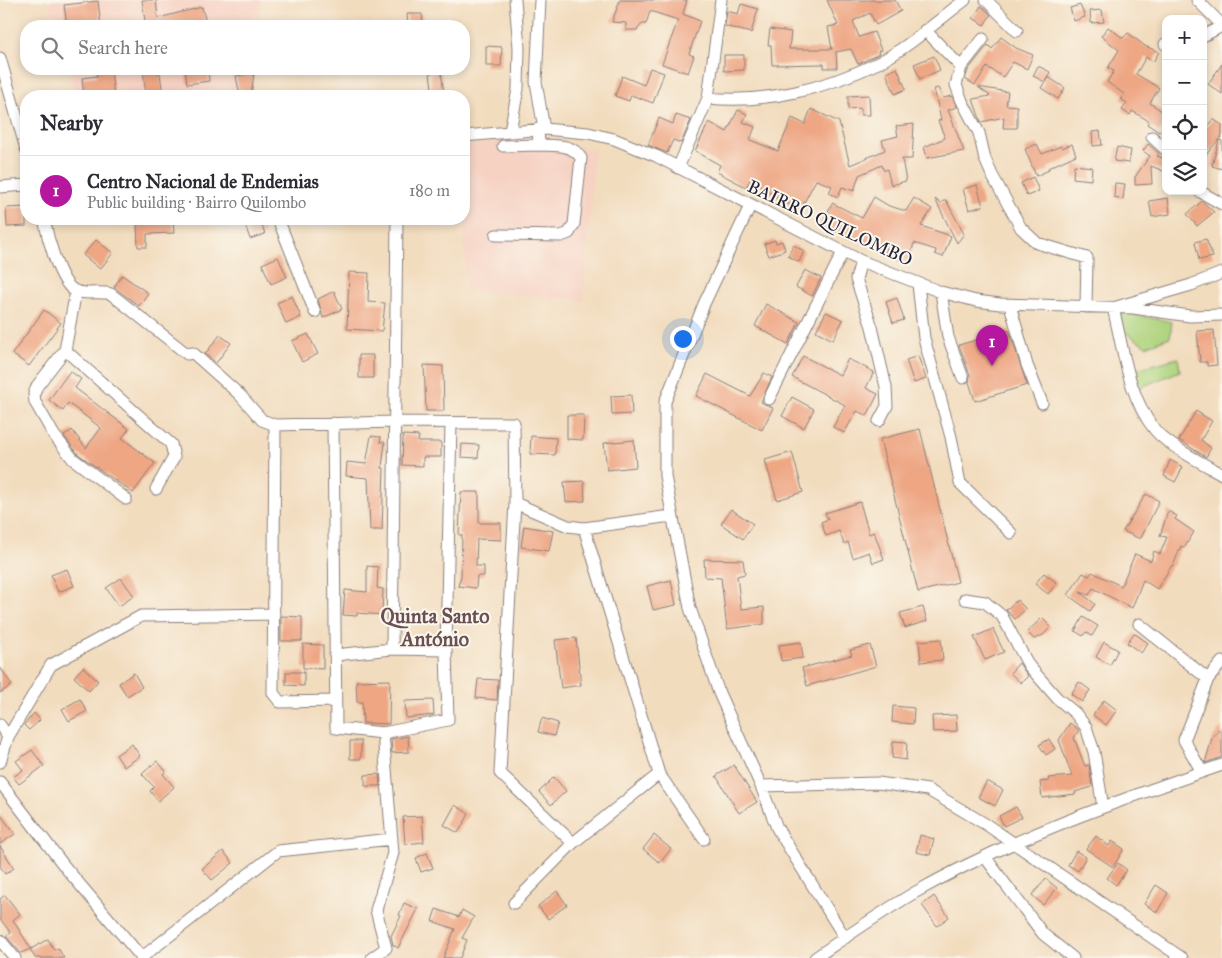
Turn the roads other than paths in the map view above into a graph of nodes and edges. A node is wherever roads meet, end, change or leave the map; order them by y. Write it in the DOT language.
graph roads {
  1 [pos="515,0"];
  2 [pos="540,0"];
  3 [pos="721,0"];
  4 [pos="965,0"];
  5 [pos="986,0"];
  6 [pos="1196,0"];
  7 [pos="1222,25"];
  8 [pos="925,30"];
  9 [pos="1017,31"];
  10 [pos="1207,34"];
  11 [pos="983,39"];
  12 [pos="0,58"];
  13 [pos="961,67"];
  14 [pos="708,98"];
  15 [pos="20,128"];
  16 [pos="541,129"];
  17 [pos="510,131"];
  18 [pos="470,135"];
  19 [pos="1152,137"];
  20 [pos="503,146"];
  21 [pos="539,146"];
  22 [pos="1162,146"];
  23 [pos="678,168"];
  24 [pos="20,185"];
  25 [pos="0,187"];
  26 [pos="1206,195"];
  27 [pos="1222,204"];
  28 [pos="750,206"];
  29 [pos="46,225"];
  30 [pos="280,225"];
  31 [pos="397,225"];
  32 [pos="496,235"];
  33 [pos="843,252"];
  34 [pos="861,261"];
  35 [pos="1222,273"];
  36 [pos="918,284"];
  37 [pos="76,291"];
  38 [pos="942,292"];
  39 [pos="1010,305"];
  40 [pos="1086,307"];
  41 [pos="1113,308"];
  42 [pos="315,312"];
  43 [pos="1222,315"];
  44 [pos="65,350"];
  45 [pos="963,378"];
  46 [pos="769,399"];
  47 [pos="1042,403"];
  48 [pos="879,421"];
  49 [pos="395,422"];
  50 [pos="333,423"];
  51 [pos="451,423"];
  52 [pos="275,425"];
  53 [pos="1222,474"];
  54 [pos="156,489"];
  55 [pos="126,499"];
  56 [pos="515,503"];
  57 [pos="671,516"];
  58 [pos="584,528"];
  59 [pos="1011,533"];
  60 [pos="966,599"];
  61 [pos="274,614"];
  62 [pos="1139,624"];
  63 [pos="392,650"];
  64 [pos="446,650"];
  65 [pos="335,655"];
  66 [pos="1222,662"];
  67 [pos="1208,679"];
  68 [pos="335,701"];
  69 [pos="0,725"];
  70 [pos="383,733"];
  71 [pos="8,737"];
  72 [pos="0,762"];
  73 [pos="1222,764"];
  74 [pos="1202,772"];
  75 [pos="659,774"];
  76 [pos="0,782"];
  77 [pos="761,786"];
  78 [pos="1103,807"];
  79 [pos="392,840"];
  80 [pos="704,840"];
  81 [pos="573,843"];
  82 [pos="1014,843"];
  83 [pos="985,857"];
  84 [pos="514,903"];
  85 [pos="845,938"];
  86 [pos="0,940"];
  87 [pos="15,958"];
  88 [pos="142,958"];
  89 [pos="372,958"];
  90 [pos="815,958"];
  91 [pos="1073,958"];
  92 [pos="1182,958"];
  1 -- 17 [label="street"];
  2 -- 16 [label="street"];
  3 -- 14 [label="street"];
  4 -- 8 [label="street"];
  5 -- 9 [label="street"];
  6 -- 7 [label="street"];
  7 -- 10 [label="street"];
  8 -- 13 [label="street"];
  8 -- 14 [label="street"];
  11 -- 13 [label="street"];
  12 -- 15 [label="street"];
  13 -- 40 [label="street"];
  14 -- 23 [label="street"];
  16 -- 17 [label="street, BAIRRO QUILOMBO"];
  16 -- 21 [label="street"];
  16 -- 23 [label="street, BAIRRO QUILOMBO"];
  17 -- 18 [label="street, BAIRRO QUILOMBO"];
  19 -- 22 [label="street"];
  20 -- 21 [label="street"];
  21 -- 32 [label="street"];
  23 -- 28 [label="street, BAIRRO QUILOMBO"];
  24 -- 25 [label="street"];
  26 -- 27 [label="street"];
  28 -- 33 [label="street, BAIRRO QUILOMBO"];
  28 -- 57 [label="street"];
  29 -- 37 [label="street"];
  30 -- 42 [label="street"];
  31 -- 49 [label="street"];
  33 -- 34 [label="street, BAIRRO QUILOMBO"];
  33 -- 46 [label="street"];
  34 -- 36 [label="street, BAIRRO QUILOMBO"];
  34 -- 48 [label="street"];
  35 -- 41 [label="street"];
  36 -- 38 [label="street, BAIRRO QUILOMBO"];
  36 -- 59 [label="street"];
  37 -- 44 [label="street"];
  37 -- 52 [label="street"];
  38 -- 39 [label="street, BAIRRO QUILOMBO"];
  38 -- 45 [label="street"];
  39 -- 40 [label="street, BAIRRO QUILOMBO"];
  39 -- 47 [label="street"];
  40 -- 41 [label="street, BAIRRO QUILOMBO"];
  41 -- 43 [label="street, BAIRRO QUILOMBO"];
  41 -- 53 [label="street"];
  44 -- 54 [label="street"];
  44 -- 55 [label="street"];
  49 -- 50 [label="street"];
  49 -- 51 [label="street"];
  49 -- 63 [label="street"];
  50 -- 52 [label="street"];
  50 -- 65 [label="street"];
  51 -- 56 [label="street"];
  51 -- 64 [label="street"];
  52 -- 61 [label="street"];
  56 -- 58 [label="street"];
  56 -- 81 [label="street"];
  57 -- 58 [label="street"];
  57 -- 77 [label="street"];
  58 -- 75 [label="street"];
  60 -- 78 [label="street"];
  61 -- 68 [label="street"];
  61 -- 71 [label="street"];
  62 -- 67 [label="street"];
  63 -- 64 [label="street"];
  63 -- 65 [label="street"];
  64 -- 70 [label="street"];
  65 -- 68 [label="street"];
  66 -- 67 [label="street"];
  67 -- 74 [label="street"];
  68 -- 70 [label="street"];
  69 -- 71 [label="street"];
  70 -- 79 [label="street"];
  71 -- 72 [label="street"];
  73 -- 74 [label="street"];
  74 -- 78 [label="street"];
  75 -- 80 [label="street"];
  75 -- 81 [label="street"];
  76 -- 88 [label="street"];
  77 -- 82 [label="street"];
  77 -- 85 [label="street"];
  78 -- 82 [label="street"];
  79 -- 88 [label="street"];
  79 -- 89 [label="street"];
  81 -- 84 [label="street"];
  82 -- 83 [label="street"];
  82 -- 92 [label="street"];
  83 -- 85 [label="street"];
  83 -- 91 [label="street"];
  85 -- 90 [label="street"];
  86 -- 87 [label="street"];
}
